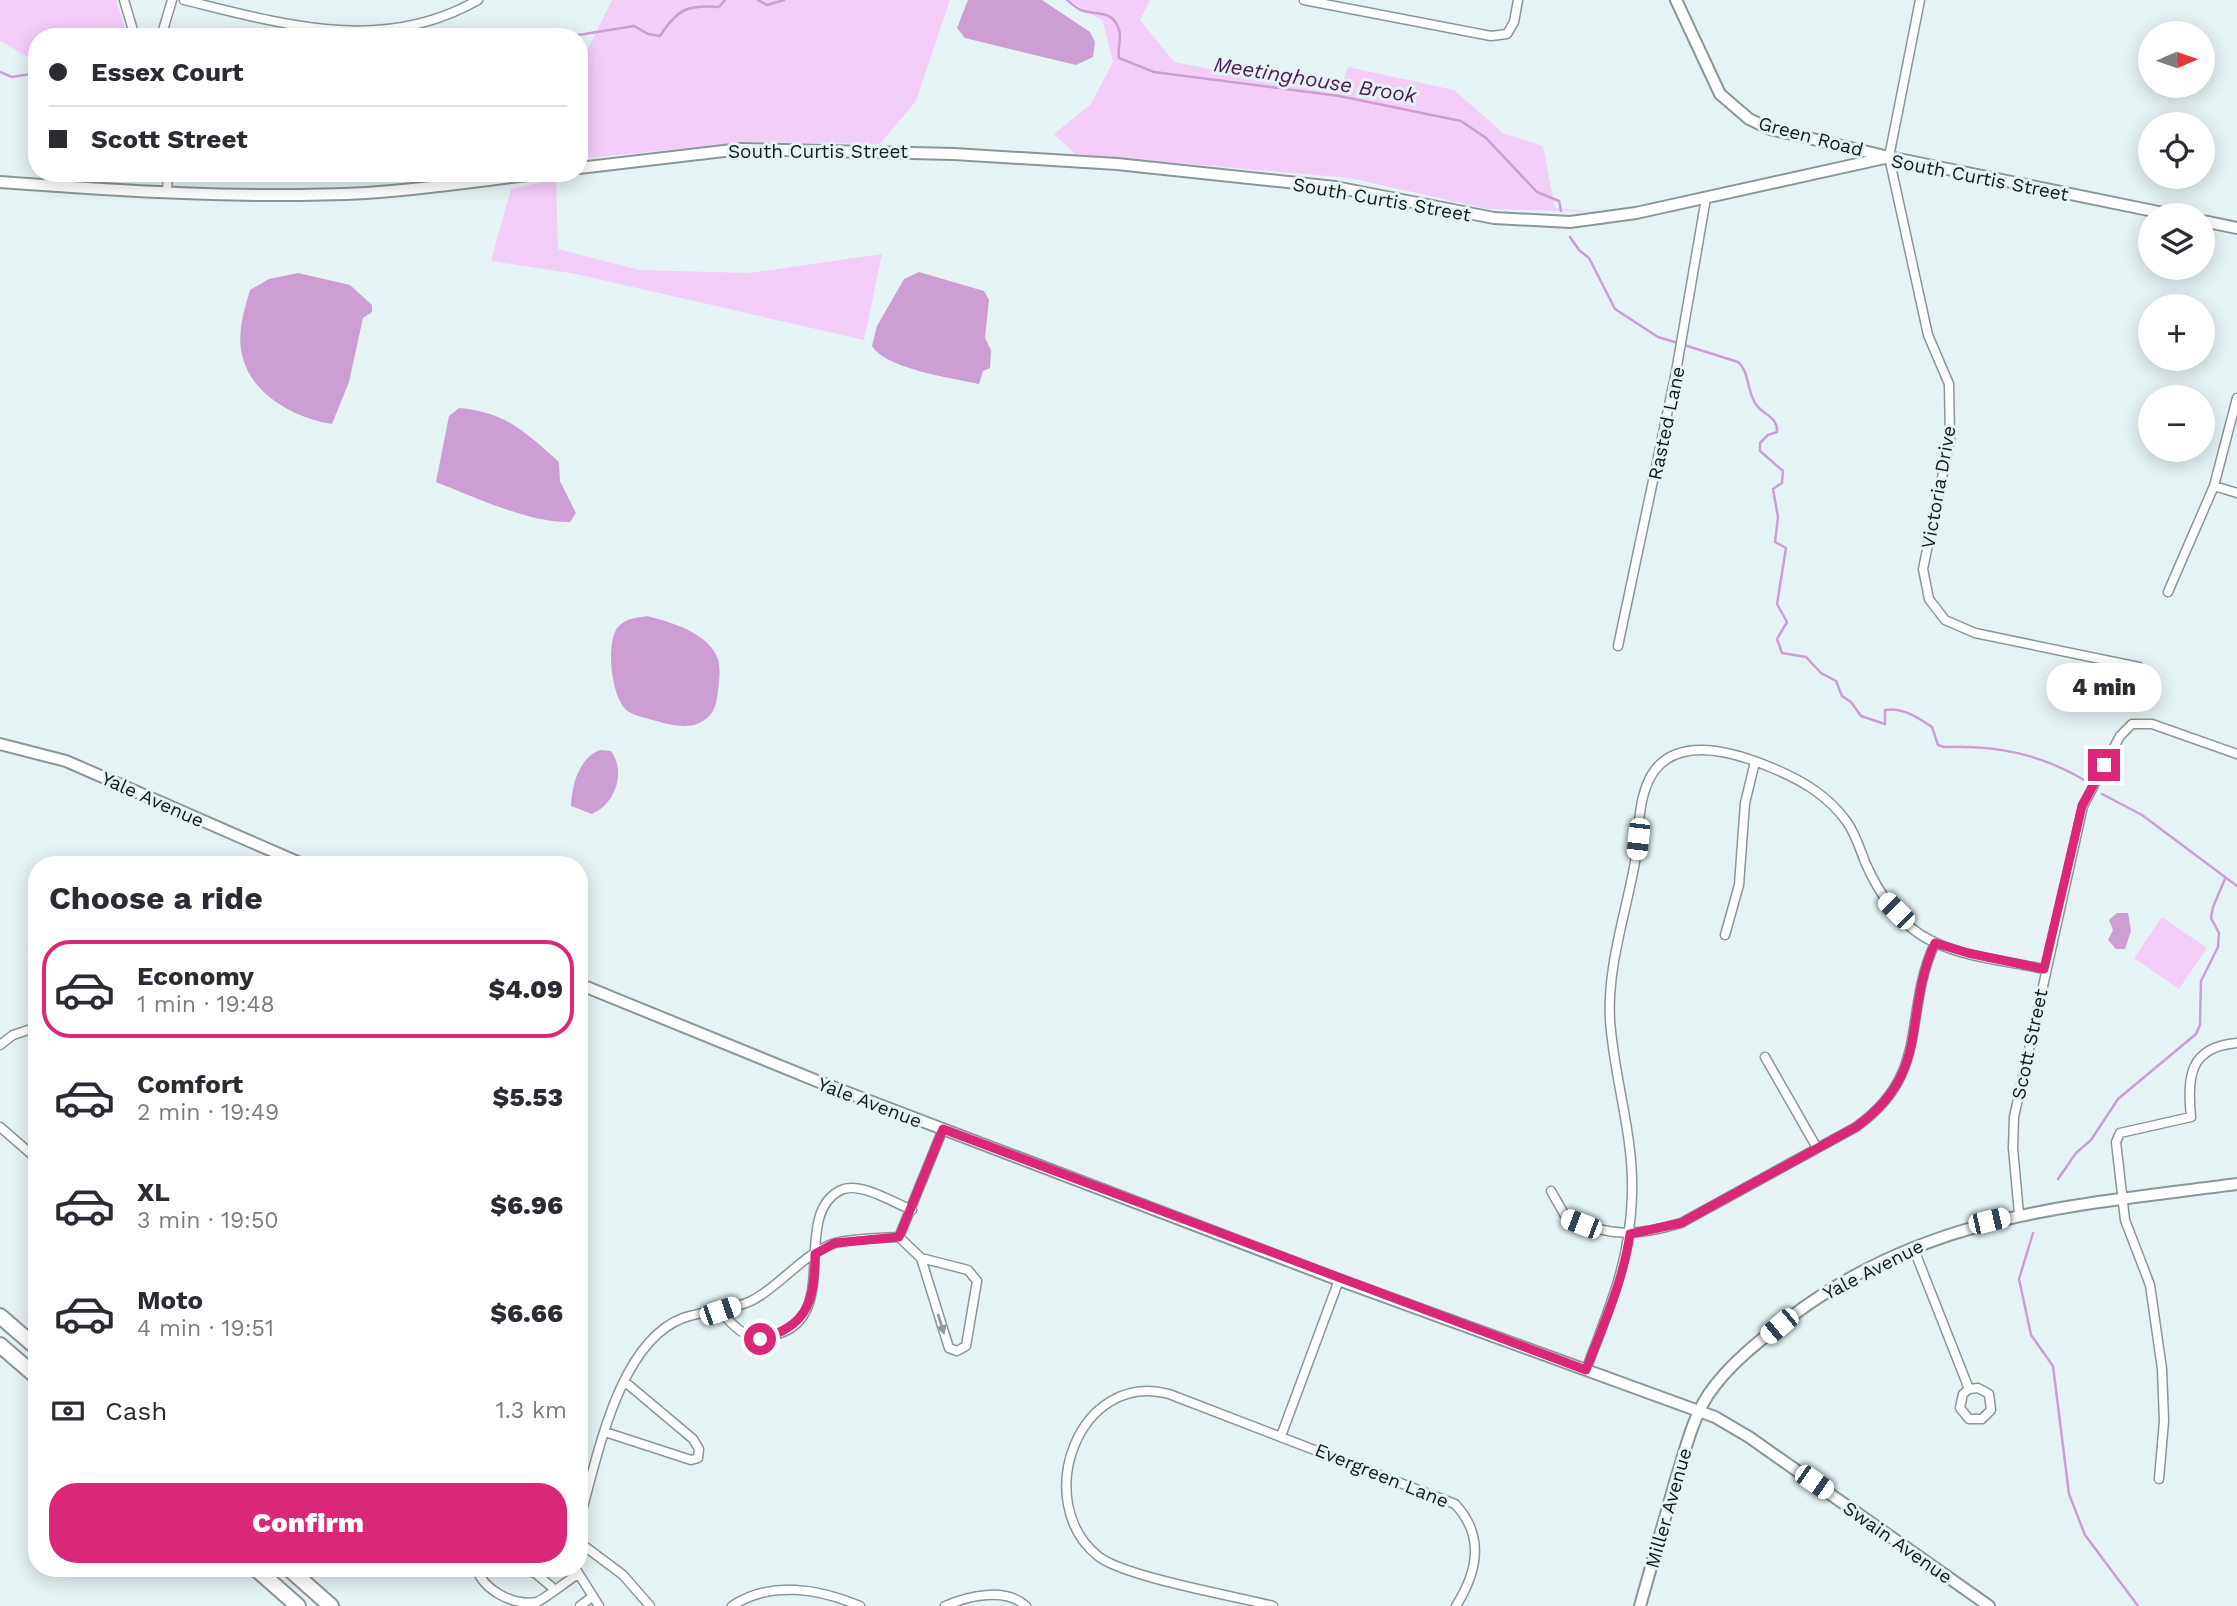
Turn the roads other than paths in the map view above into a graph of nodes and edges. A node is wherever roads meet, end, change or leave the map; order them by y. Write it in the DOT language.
graph roads {
  1 [pos="124,0"];
  2 [pos="172,0"];
  3 [pos="184,0"];
  4 [pos="478,0"];
  5 [pos="1304,0"];
  6 [pos="1518,0"];
  7 [pos="1676,0"];
  8 [pos="1920,0"];
  9 [pos="132,28"];
  10 [pos="164,28"];
  11 [pos="302,28"];
  12 [pos="393,28"];
  13 [pos="1889,157"];
  14 [pos="588,167"];
  15 [pos="0,182"];
  16 [pos="168,182"];
  17 [pos="459,182"];
  18 [pos="167,191"];
  19 [pos="1706,198"];
  20 [pos="2138,208"];
  21 [pos="2215,223"];
  22 [pos="2237,228"];
  23 [pos="2237,398"];
  24 [pos="2214,486"];
  25 [pos="2237,493"];
  26 [pos="2168,592"];
  27 [pos="1618,646"];
  28 [pos="2139,667"];
  29 [pos="0,744"];
  30 [pos="2237,754"];
  31 [pos="1755,762"];
  32 [pos="284,856"];
  33 [pos="1725,935"];
  34 [pos="1935,943"];
  35 [pos="2044,969"];
  36 [pos="588,988"];
  37 [pos="28,1030"];
  38 [pos="2237,1042"];
  39 [pos="0,1045"];
  40 [pos="1765,1056"];
  41 [pos="0,1126"];
  42 [pos="943,1129"];
  43 [pos="1817,1148"];
  44 [pos="28,1151"];
  45 [pos="2237,1184"];
  46 [pos="1551,1191"];
  47 [pos="2123,1200"];
  48 [pos="912,1210"];
  49 [pos="2019,1214"];
  50 [pos="1630,1234"];
  51 [pos="899,1237"];
  52 [pos="1913,1247"];
  53 [pos="815,1254"];
  54 [pos="921,1258"];
  55 [pos="1339,1280"];
  56 [pos="720,1311"];
  57 [pos="0,1316"];
  58 [pos="28,1340"];
  59 [pos="0,1345"];
  60 [pos="28,1369"];
  61 [pos="1586,1370"];
  62 [pos="624,1381"];
  63 [pos="1969,1389"];
  64 [pos="1700,1411"];
  65 [pos="605,1432"];
  66 [pos="1281,1436"];
  67 [pos="2159,1479"];
  68 [pos="588,1490"];
  69 [pos="588,1549"];
  70 [pos="265,1577"];
  71 [pos="298,1577"];
  72 [pos="479,1577"];
  73 [pos="539,1577"];
  74 [pos="569,1577"];
  75 [pos="580,1577"];
  76 [pos="553,1588"];
  77 [pos="592,1597"];
  78 [pos="298,1606"];
  79 [pos="331,1606"];
  80 [pos="580,1606"];
  81 [pos="599,1606"];
  82 [pos="650,1606"];
  83 [pos="732,1606"];
  84 [pos="860,1606"];
  85 [pos="945,1606"];
  86 [pos="1026,1606"];
  87 [pos="1273,1606"];
  88 [pos="1455,1606"];
  89 [pos="1640,1606"];
  90 [pos="1989,1606"];
  1 -- 9 [label="street"];
  2 -- 10 [label="street"];
  3 -- 11 [label="street"];
  4 -- 12 [label="street"];
  5 -- 6 [label="street"];
  7 -- 13 [label="street, Green Road"];
  8 -- 13 [label="street"];
  13 -- 19 [label="street, South Curtis Street"];
  13 -- 20 [label="street, South Curtis Street"];
  13 -- 28 [label="street, Victoria Drive"];
  14 -- 19 [label="street, South Curtis Street"];
  15 -- 18 [label="street"];
  16 -- 18 [label="street"];
  17 -- 18 [label="street"];
  19 -- 27 [label="street, Rasted Lane"];
  21 -- 22 [label="street"];
  23 -- 24 [label="street"];
  24 -- 25 [label="street"];
  24 -- 26 [label="street"];
  29 -- 32 [label="street, Yale Avenue"];
  30 -- 35 [label="street, Scott Street"];
  31 -- 33 [label="street"];
  31 -- 34 [label="street"];
  31 -- 50 [label="street"];
  34 -- 35 [label="street"];
  34 -- 43 [label="street"];
  35 -- 49 [label="street, Scott Street"];
  36 -- 42 [label="street, Yale Avenue"];
  37 -- 39 [label="street"];
  38 -- 47 [label="street"];
  40 -- 43 [label="street"];
  41 -- 44 [label="street"];
  42 -- 48 [label="street"];
  42 -- 55 [label="street, Yale Avenue"];
  43 -- 50 [label="street"];
  45 -- 47 [label="street, Yale Avenue"];
  46 -- 50 [label="street"];
  47 -- 49 [label="street, Yale Avenue"];
  47 -- 67 [label="street"];
  48 -- 51 [label="street"];
  48 -- 53 [label="street"];
  49 -- 52 [label="street, Yale Avenue"];
  50 -- 61 [label="street"];
  51 -- 53 [label="street"];
  51 -- 54 [label="street"];
  52 -- 63 [label="street"];
  52 -- 64 [label="street, Yale Avenue"];
  53 -- 56 [label="street"];
  53 -- 56 [label="street"];
  54 -- 54 [label="street, one-way"];
  55 -- 61 [label="street, Yale Avenue"];
  55 -- 66 [label="street"];
  56 -- 62 [label="street"];
  57 -- 58 [label="highway"];
  59 -- 60 [label="highway"];
  61 -- 64 [label="street, Yale Avenue"];
  62 -- 65 [label="street"];
  62 -- 65 [label="street"];
  63 -- 63 [label="street"];
  64 -- 89 [label="street, Miller Avenue"];
  64 -- 90 [label="street, Swain Avenue"];
  65 -- 68 [label="street"];
  66 -- 87 [label="street, Evergreen Lane"];
  66 -- 88 [label="street, Evergreen Lane"];
  69 -- 82 [label="street"];
  70 -- 78 [label="highway"];
  71 -- 79 [label="highway"];
  72 -- 76 [label="street"];
  73 -- 76 [label="street"];
  74 -- 76 [label="street"];
  75 -- 77 [label="street"];
  77 -- 80 [label="street"];
  77 -- 81 [label="street"];
  83 -- 84 [label="street"];
  85 -- 86 [label="street"];
}
